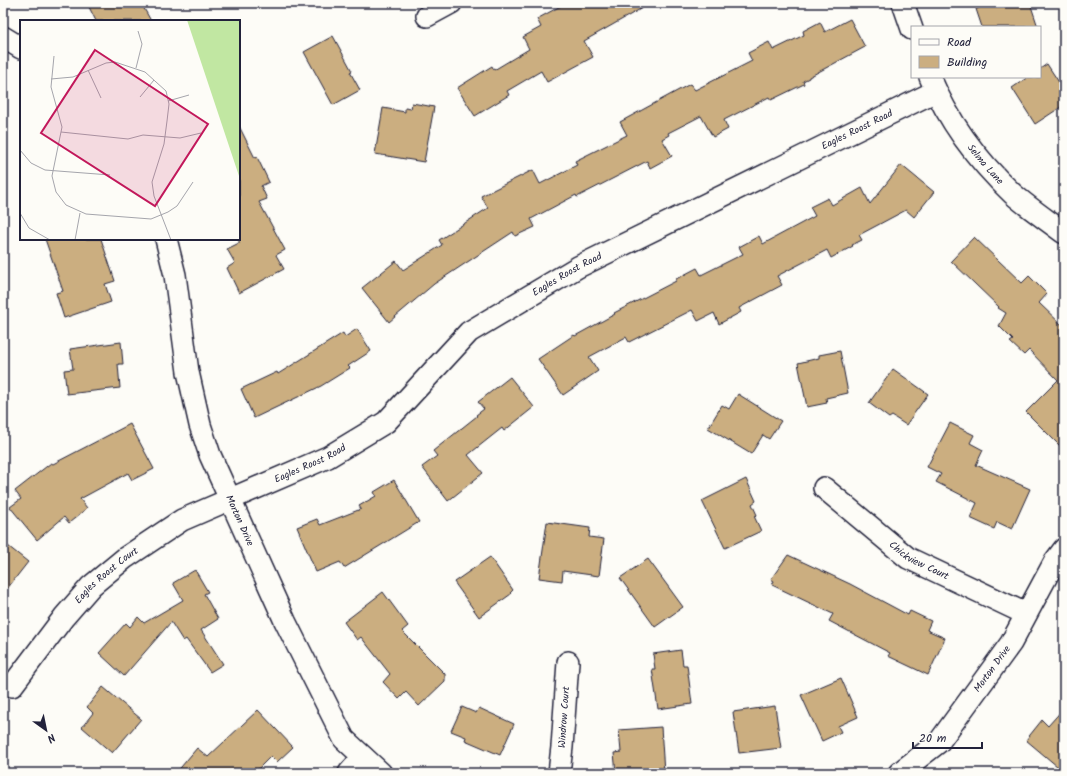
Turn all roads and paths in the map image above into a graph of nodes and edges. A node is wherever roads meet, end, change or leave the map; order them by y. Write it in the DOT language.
graph roads {
  1 [pos="451,3"];
  2 [pos="904,3"];
  3 [pos="427,16"];
  4 [pos="911,26"];
  5 [pos="3,37"];
  6 [pos="20,47"];
  7 [pos="933,84"];
  8 [pos="1064,233"];
  9 [pos="166,240"];
  10 [pos="824,488"];
  11 [pos="230,500"];
  12 [pos="1064,549"];
  13 [pos="1026,614"];
  14 [pos="568,662"];
  15 [pos="12,686"];
  16 [pos="363,757"];
  17 [pos="349,773"];
  18 [pos="381,773"];
  19 [pos="559,773"];
  20 [pos="899,773"];
  1 -- 3 [label="street"];
  2 -- 4 [label="street"];
  5 -- 6 [label="street"];
  7 -- 8 [label="street, Selma Lane"];
  7 -- 11 [label="street, Eagles Roost Road"];
  9 -- 11 [label="street, Morton Drive"];
  10 -- 13 [label="street, Chickview Court"];
  11 -- 15 [label="street, Eagles Roost Court"];
  11 -- 16 [label="street, Morton Drive"];
  12 -- 13 [label="street, Morton Drive"];
  13 -- 20 [label="street, Morton Drive"];
  14 -- 19 [label="street, Windrow Court"];
  16 -- 17 [label="street"];
  16 -- 18 [label="street, Morton Drive"];
}
